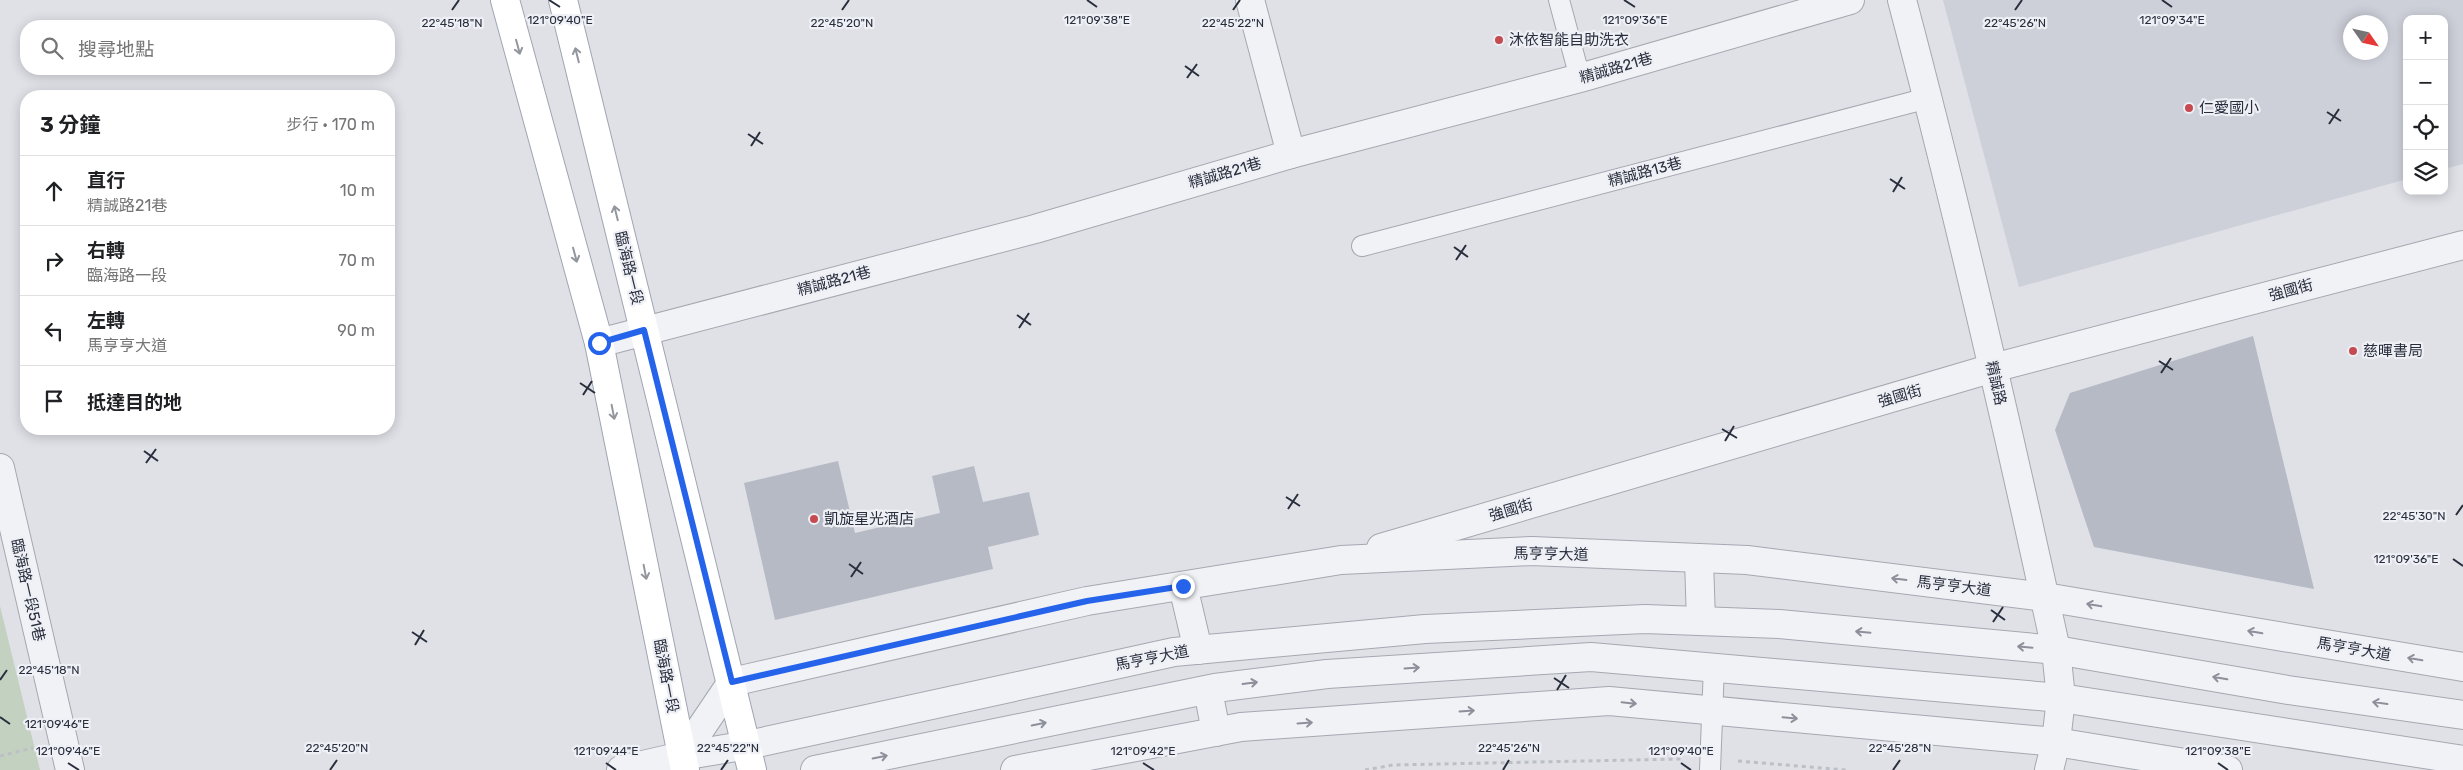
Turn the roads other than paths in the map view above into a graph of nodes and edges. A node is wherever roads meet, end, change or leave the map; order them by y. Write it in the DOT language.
graph roads {
  1 [pos="505,0"];
  2 [pos="563,0"];
  3 [pos="1250,0"];
  4 [pos="1559,0"];
  5 [pos="1850,0"];
  6 [pos="1902,0"];
  7 [pos="1580,78"];
  8 [pos="1928,98"];
  9 [pos="1291,154"];
  10 [pos="2463,245"];
  11 [pos="1362,246"];
  12 [pos="644,330"];
  13 [pos="599,343"];
  14 [pos="1993,368"];
  15 [pos="0,468"];
  16 [pos="1341,560"];
  17 [pos="1699,560"];
  18 [pos="1183,586"];
  19 [pos="2045,597"];
  20 [pos="1701,621"];
  21 [pos="1198,650"];
  22 [pos="2056,650"];
  23 [pos="1714,666"];
  24 [pos="2463,667"];
  25 [pos="732,682"];
  26 [pos="1208,690"];
  27 [pos="2060,698"];
  28 [pos="1713,712"];
  29 [pos="2463,715"];
  30 [pos="1216,732"];
  31 [pos="2056,742"];
  32 [pos="750,758"];
  33 [pos="2463,760"];
  34 [pos="1710,764"];
  35 [pos="689,765"];
  36 [pos="70,770"];
  37 [pos="622,770"];
  38 [pos="720,770"];
  39 [pos="815,770"];
  40 [pos="1015,770"];
  41 [pos="2049,770"];
  42 [pos="2228,770"];
  1 -- 13 [label="main road, 臨海路一段, one-way"];
  12 -- 2 [label="main road, 臨海路一段, one-way"];
  3 -- 9 [label="street"];
  4 -- 7 [label="lane"];
  5 -- 7 [label="street, 精誠路21巷"];
  6 -- 8 [label="street, 精誠路"];
  7 -- 9 [label="street, 精誠路21巷"];
  8 -- 11 [label="lane, 精誠路13巷"];
  8 -- 14 [label="street, 精誠路"];
  9 -- 12 [label="street, 精誠路21巷"];
  10 -- 14 [label="street, 強國街"];
  12 -- 13 [label="street, 精誠路21巷"];
  12 -- 25 [label="main road, 臨海路一段"];
  13 -- 35 [label="main road, 臨海路一段, one-way"];
  14 -- 16 [label="street, 強國街"];
  14 -- 19 [label="street, 精誠路"];
  15 -- 36 [label="street, 臨海路一段51巷"];
  16 -- 17 [label="street, 馬亨亨大道"];
  16 -- 18 [label="street, 馬亨亨大道"];
  19 -- 17 [label="street, 馬亨亨大道, one-way"];
  17 -- 20 [label="street"];
  18 -- 21 [label="street"];
  18 -- 25 [label="street, 馬亨亨大道"];
  19 -- 22 [label="street, 精誠路"];
  24 -- 19 [label="street, 馬亨亨大道, one-way"];
  20 -- 21 [label="street, 馬亨亨大道"];
  22 -- 20 [label="street, 馬亨亨大道, one-way"];
  21 -- 32 [label="street, 馬亨亨大道"];
  22 -- 27 [label="street, 精誠路"];
  29 -- 22 [label="street, 馬亨亨大道, one-way"];
  26 -- 23 [label="street, one-way"];
  23 -- 27 [label="street"];
  23 -- 28 [label="lane"];
  25 -- 32 [label="main road, 臨海路一段"];
  25 -- 35 [label="street"];
  26 -- 30 [label="street"];
  39 -- 26 [label="street, one-way"];
  27 -- 31 [label="street, 精誠路"];
  27 -- 33 [label="street"];
  30 -- 28 [label="street, one-way"];
  28 -- 31 [label="street, one-way"];
  28 -- 34 [label="lane"];
  30 -- 40 [label="street"];
  31 -- 41 [label="street, 精誠路"];
  31 -- 42 [label="street"];
  32 -- 35 [label="street, 馬亨亨大道"];
  35 -- 37 [label="street"];
  35 -- 38 [label="street"];
}
